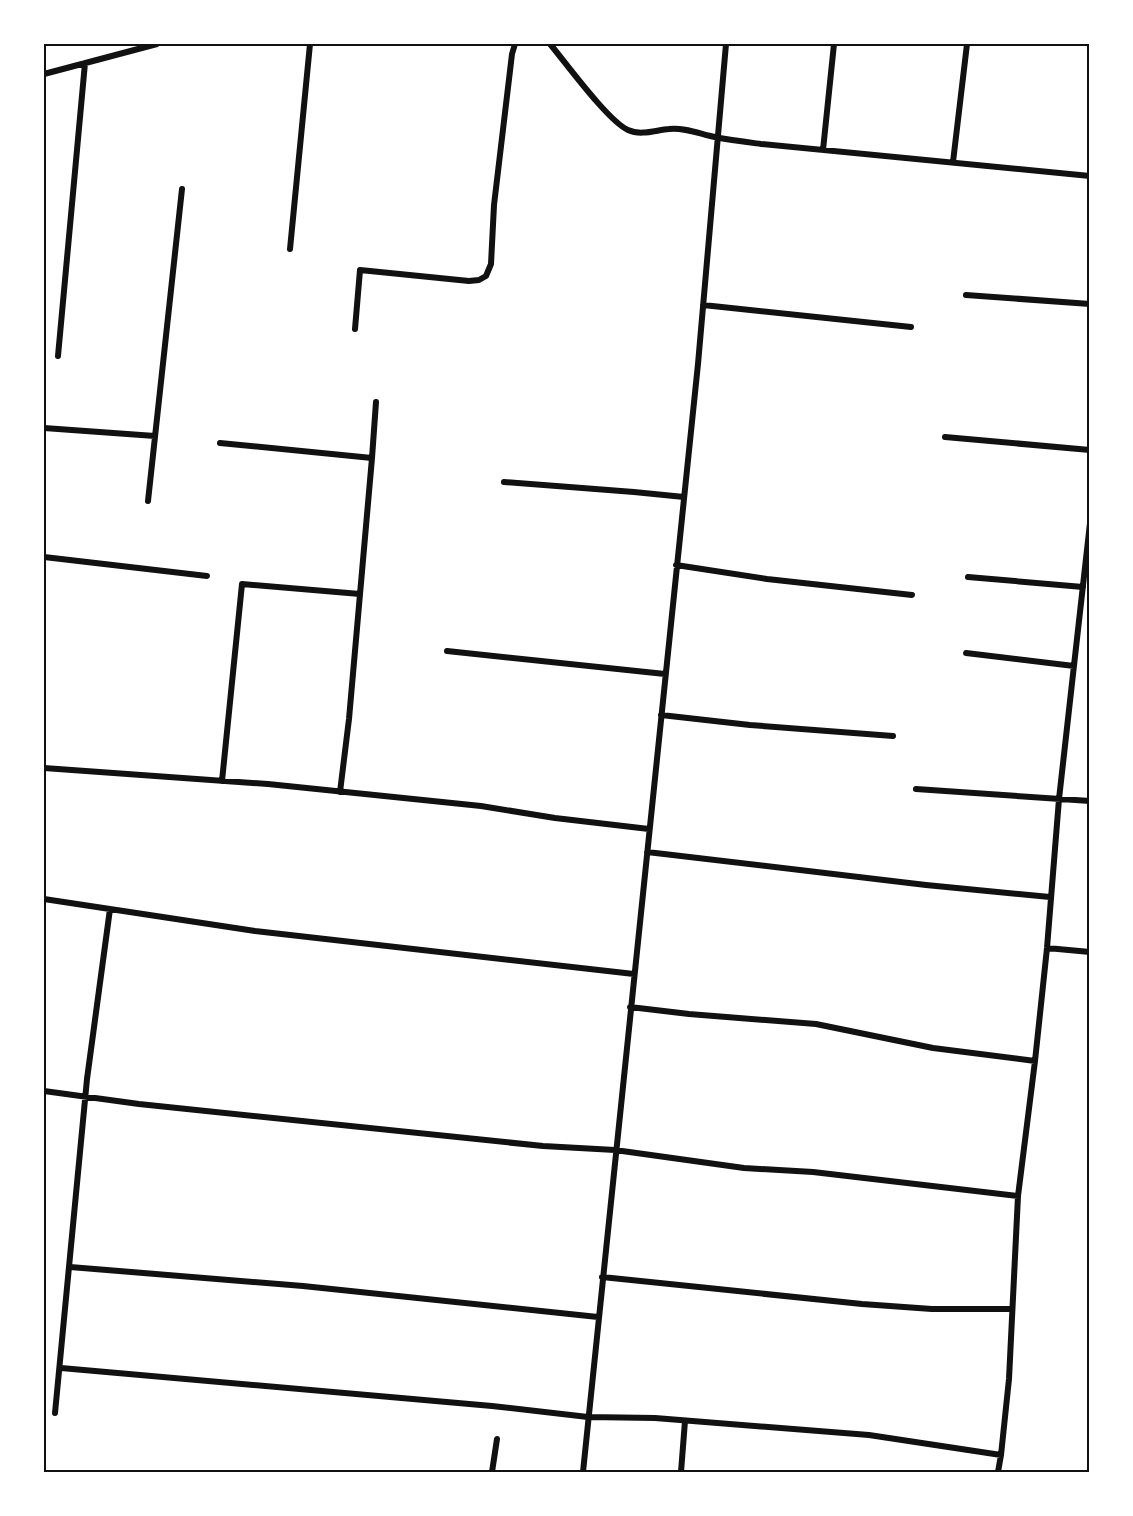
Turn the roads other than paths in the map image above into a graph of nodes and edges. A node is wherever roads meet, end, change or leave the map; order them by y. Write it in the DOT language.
graph roads {
  1 [pos="157,44"];
  2 [pos="310,44"];
  3 [pos="515,44"];
  4 [pos="550,44"];
  5 [pos="726,44"];
  6 [pos="834,44"];
  7 [pos="967,44"];
  8 [pos="85,63"];
  9 [pos="44,74"];
  10 [pos="717,138"];
  11 [pos="823,150"];
  12 [pos="953,162"];
  13 [pos="1089,176"];
  14 [pos="182,189"];
  15 [pos="290,249"];
  16 [pos="966,295"];
  17 [pos="1089,304"];
  18 [pos="703,305"];
  19 [pos="911,327"];
  20 [pos="355,329"];
  21 [pos="58,356"];
  22 [pos="376,402"];
  23 [pos="44,428"];
  24 [pos="155,436"];
  25 [pos="945,437"];
  26 [pos="220,443"];
  27 [pos="1089,450"];
  28 [pos="372,458"];
  29 [pos="504,482"];
  30 [pos="684,497"];
  31 [pos="148,501"];
  32 [pos="1089,523"];
  33 [pos="44,557"];
  34 [pos="676,566"];
  35 [pos="207,576"];
  36 [pos="968,577"];
  37 [pos="1083,587"];
  38 [pos="360,594"];
  39 [pos="912,595"];
  40 [pos="447,651"];
  41 [pos="966,653"];
  42 [pos="1074,666"];
  43 [pos="665,674"];
  44 [pos="661,715"];
  45 [pos="893,736"];
  46 [pos="44,768"];
  47 [pos="222,781"];
  48 [pos="916,789"];
  49 [pos="340,792"];
  50 [pos="1059,799"];
  51 [pos="1089,801"];
  52 [pos="649,829"];
  53 [pos="646,852"];
  54 [pos="1050,897"];
  55 [pos="44,899"];
  56 [pos="110,909"];
  57 [pos="1047,948"];
  58 [pos="1089,952"];
  59 [pos="634,974"];
  60 [pos="630,1007"];
  61 [pos="1035,1061"];
  62 [pos="44,1091"];
  63 [pos="86,1097"];
  64 [pos="615,1150"];
  65 [pos="1018,1196"];
  66 [pos="70,1267"];
  67 [pos="602,1277"];
  68 [pos="1012,1309"];
  69 [pos="598,1317"];
  70 [pos="61,1368"];
  71 [pos="56,1413"];
  72 [pos="588,1417"];
  73 [pos="685,1421"];
  74 [pos="497,1439"];
  75 [pos="1001,1455"];
  76 [pos="492,1473"];
  77 [pos="583,1473"];
  78 [pos="681,1473"];
  79 [pos="998,1473"];
  1 -- 8 [label="street"];
  2 -- 15 [label="street"];
  3 -- 20 [label="street"];
  4 -- 10 [label="street"];
  5 -- 10 [label="street"];
  6 -- 11 [label="street"];
  7 -- 12 [label="street"];
  8 -- 9 [label="street"];
  8 -- 21 [label="street"];
  10 -- 11 [label="street"];
  10 -- 18 [label="street"];
  11 -- 12 [label="street"];
  12 -- 13 [label="street"];
  14 -- 24 [label="street"];
  16 -- 17 [label="street"];
  18 -- 19 [label="street"];
  18 -- 30 [label="street"];
  22 -- 28 [label="street"];
  23 -- 24 [label="street"];
  24 -- 31 [label="street"];
  25 -- 27 [label="street"];
  26 -- 28 [label="street"];
  28 -- 38 [label="street"];
  29 -- 30 [label="street"];
  30 -- 34 [label="street"];
  32 -- 37 [label="street"];
  33 -- 35 [label="street"];
  34 -- 39 [label="street"];
  34 -- 43 [label="street"];
  36 -- 37 [label="street"];
  37 -- 42 [label="street"];
  38 -- 47 [label="street"];
  38 -- 49 [label="street"];
  40 -- 43 [label="street"];
  41 -- 42 [label="street"];
  42 -- 50 [label="street"];
  43 -- 44 [label="street"];
  44 -- 45 [label="street"];
  44 -- 52 [label="street"];
  46 -- 47 [label="street"];
  47 -- 49 [label="street"];
  48 -- 50 [label="street"];
  49 -- 52 [label="street"];
  50 -- 51 [label="street"];
  50 -- 54 [label="street"];
  52 -- 53 [label="street"];
  53 -- 54 [label="street"];
  53 -- 59 [label="street"];
  54 -- 57 [label="street"];
  55 -- 56 [label="street"];
  56 -- 59 [label="street"];
  56 -- 63 [label="street"];
  57 -- 58 [label="street"];
  57 -- 61 [label="street"];
  59 -- 60 [label="street"];
  60 -- 61 [label="street"];
  60 -- 64 [label="street"];
  61 -- 65 [label="street"];
  62 -- 63 [label="street"];
  63 -- 64 [label="street"];
  63 -- 66 [label="street"];
  64 -- 65 [label="street"];
  64 -- 67 [label="street"];
  65 -- 68 [label="street"];
  66 -- 69 [label="street"];
  66 -- 70 [label="street"];
  67 -- 68 [label="street"];
  67 -- 69 [label="street"];
  68 -- 75 [label="street"];
  69 -- 72 [label="street"];
  70 -- 71 [label="street"];
  70 -- 72 [label="street"];
  72 -- 73 [label="street"];
  72 -- 77 [label="street"];
  73 -- 75 [label="street"];
  73 -- 78 [label="street"];
  74 -- 76 [label="street"];
  75 -- 79 [label="street"];
}
